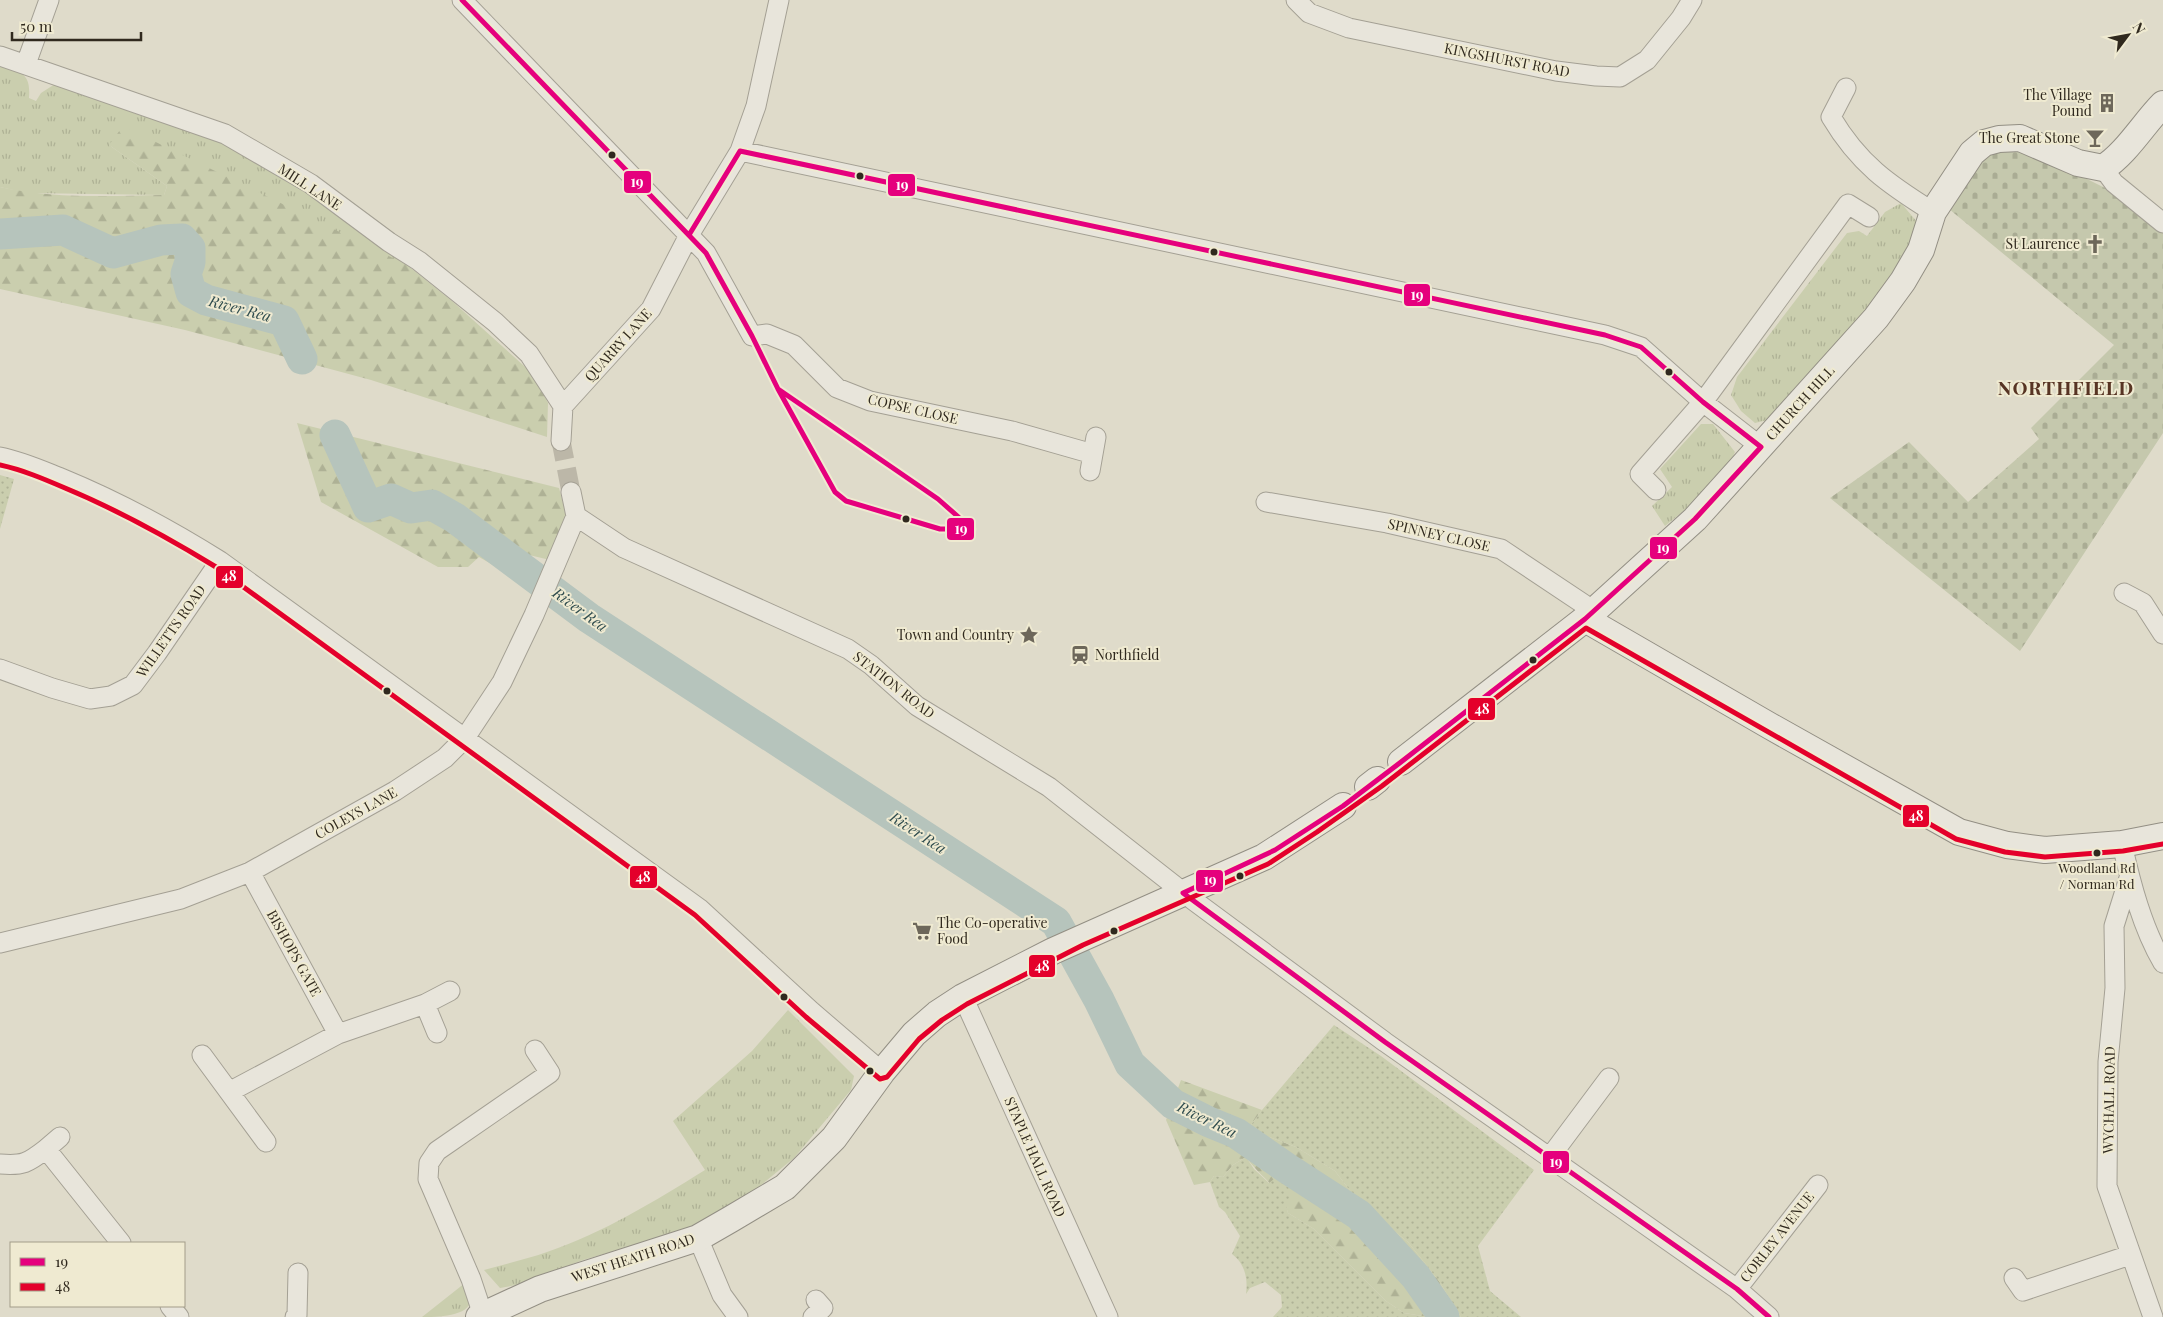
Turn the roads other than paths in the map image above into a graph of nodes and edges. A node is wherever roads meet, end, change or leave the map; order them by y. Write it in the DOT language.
graph roads {
  1 [pos="49,0"];
  2 [pos="462,0"];
  3 [pos="779,0"];
  4 [pos="1296,0"];
  5 [pos="1692,0"];
  6 [pos="0,56"];
  7 [pos="26,64"];
  8 [pos="1846,88"];
  9 [pos="2163,104"];
  10 [pos="740,151"];
  11 [pos="2103,168"];
  12 [pos="1933,212"];
  13 [pos="1869,217"];
  14 [pos="2163,223"];
  15 [pos="689,234"];
  16 [pos="1703,402"];
  17 [pos="563,406"];
  18 [pos="560,441"];
  19 [pos="1761,447"];
  20 [pos="1093,454"];
  21 [pos="0,457"];
  22 [pos="1656,490"];
  23 [pos="571,492"];
  24 [pos="1266,503"];
  25 [pos="576,516"];
  26 [pos="220,561"];
  27 [pos="2124,593"];
  28 [pos="1589,615"];
  29 [pos="2163,634"];
  30 [pos="0,669"];
  31 [pos="465,738"];
  32 [pos="1401,762"];
  33 [pos="1343,806"];
  34 [pos="2163,836"];
  35 [pos="2122,844"];
  36 [pos="250,872"];
  37 [pos="2129,878"];
  38 [pos="1183,893"];
  39 [pos="0,943"];
  40 [pos="2163,963"];
  41 [pos="450,991"];
  42 [pos="963,997"];
  43 [pos="425,1004"];
  44 [pos="437,1033"];
  45 [pos="338,1034"];
  46 [pos="535,1050"];
  47 [pos="202,1055"];
  48 [pos="882,1072"];
  49 [pos="1608,1078"];
  50 [pos="229,1092"];
  51 [pos="266,1142"];
  52 [pos="1550,1157"];
  53 [pos="0,1164"];
  54 [pos="1818,1185"];
  55 [pos="698,1238"];
  56 [pos="120,1242"];
  57 [pos="2130,1255"];
  58 [pos="298,1273"];
  59 [pos="2014,1278"];
  60 [pos="1736,1289"];
  61 [pos="171,1307"];
  62 [pos="481,1316"];
  63 [pos="179,1317"];
  64 [pos="295,1317"];
  65 [pos="738,1317"];
  66 [pos="1108,1317"];
  67 [pos="1769,1317"];
  68 [pos="2153,1317"];
  1 -- 7 [label="street"];
  2 -- 15 [label="street"];
  3 -- 10 [label="street, QUARRY LANE"];
  4 -- 5 [label="street, KINGSHURST ROAD"];
  6 -- 7 [label="street, MILL LANE"];
  7 -- 17 [label="street, MILL LANE"];
  8 -- 12 [label="street"];
  9 -- 11 [label="street"];
  10 -- 15 [label="street, QUARRY LANE"];
  10 -- 16 [label="street"];
  11 -- 12 [label="street, CHURCH HILL"];
  11 -- 14 [label="street"];
  12 -- 19 [label="street, CHURCH HILL"];
  13 -- 16 [label="street"];
  15 -- 17 [label="street, QUARRY LANE"];
  15 -- 20 [label="street, COPSE CLOSE"];
  16 -- 19 [label="street"];
  16 -- 22 [label="street"];
  17 -- 18 [label="street"];
  19 -- 28 [label="street, CHURCH HILL"];
  21 -- 26 [label="street"];
  23 -- 25 [label="street"];
  24 -- 28 [label="street, SPINNEY CLOSE"];
  25 -- 31 [label="street, COLEYS LANE"];
  25 -- 38 [label="street, STATION ROAD"];
  26 -- 30 [label="street, WILLETTS ROAD"];
  26 -- 31 [label="street"];
  27 -- 29 [label="street"];
  28 -- 32 [label="street, CHURCH HILL"];
  28 -- 35 [label="street"];
  31 -- 36 [label="street, COLEYS LANE"];
  31 -- 48 [label="street"];
  33 -- 38 [label="street"];
  34 -- 35 [label="street"];
  35 -- 37 [label="street"];
  36 -- 39 [label="street, COLEYS LANE"];
  36 -- 45 [label="street, BISHOPS GATE"];
  37 -- 40 [label="street"];
  37 -- 57 [label="street, WYCHALL ROAD"];
  38 -- 42 [label="street, WEST HEATH ROAD"];
  38 -- 52 [label="street, STATION ROAD"];
  41 -- 43 [label="street"];
  42 -- 48 [label="street, WEST HEATH ROAD"];
  42 -- 66 [label="street, STAPLE HALL ROAD"];
  43 -- 44 [label="street"];
  43 -- 45 [label="street"];
  45 -- 50 [label="street"];
  46 -- 62 [label="street"];
  47 -- 50 [label="street"];
  48 -- 55 [label="street, WEST HEATH ROAD"];
  49 -- 52 [label="street"];
  50 -- 51 [label="street"];
  52 -- 60 [label="street, STATION ROAD"];
  53 -- 56 [label="street"];
  54 -- 60 [label="street, CORLEY AVENUE"];
  55 -- 62 [label="street, WEST HEATH ROAD"];
  55 -- 65 [label="street"];
  57 -- 59 [label="street"];
  57 -- 68 [label="street, WYCHALL ROAD"];
  58 -- 64 [label="street"];
  60 -- 67 [label="street, STATION ROAD"];
  61 -- 63 [label="street"];
}
